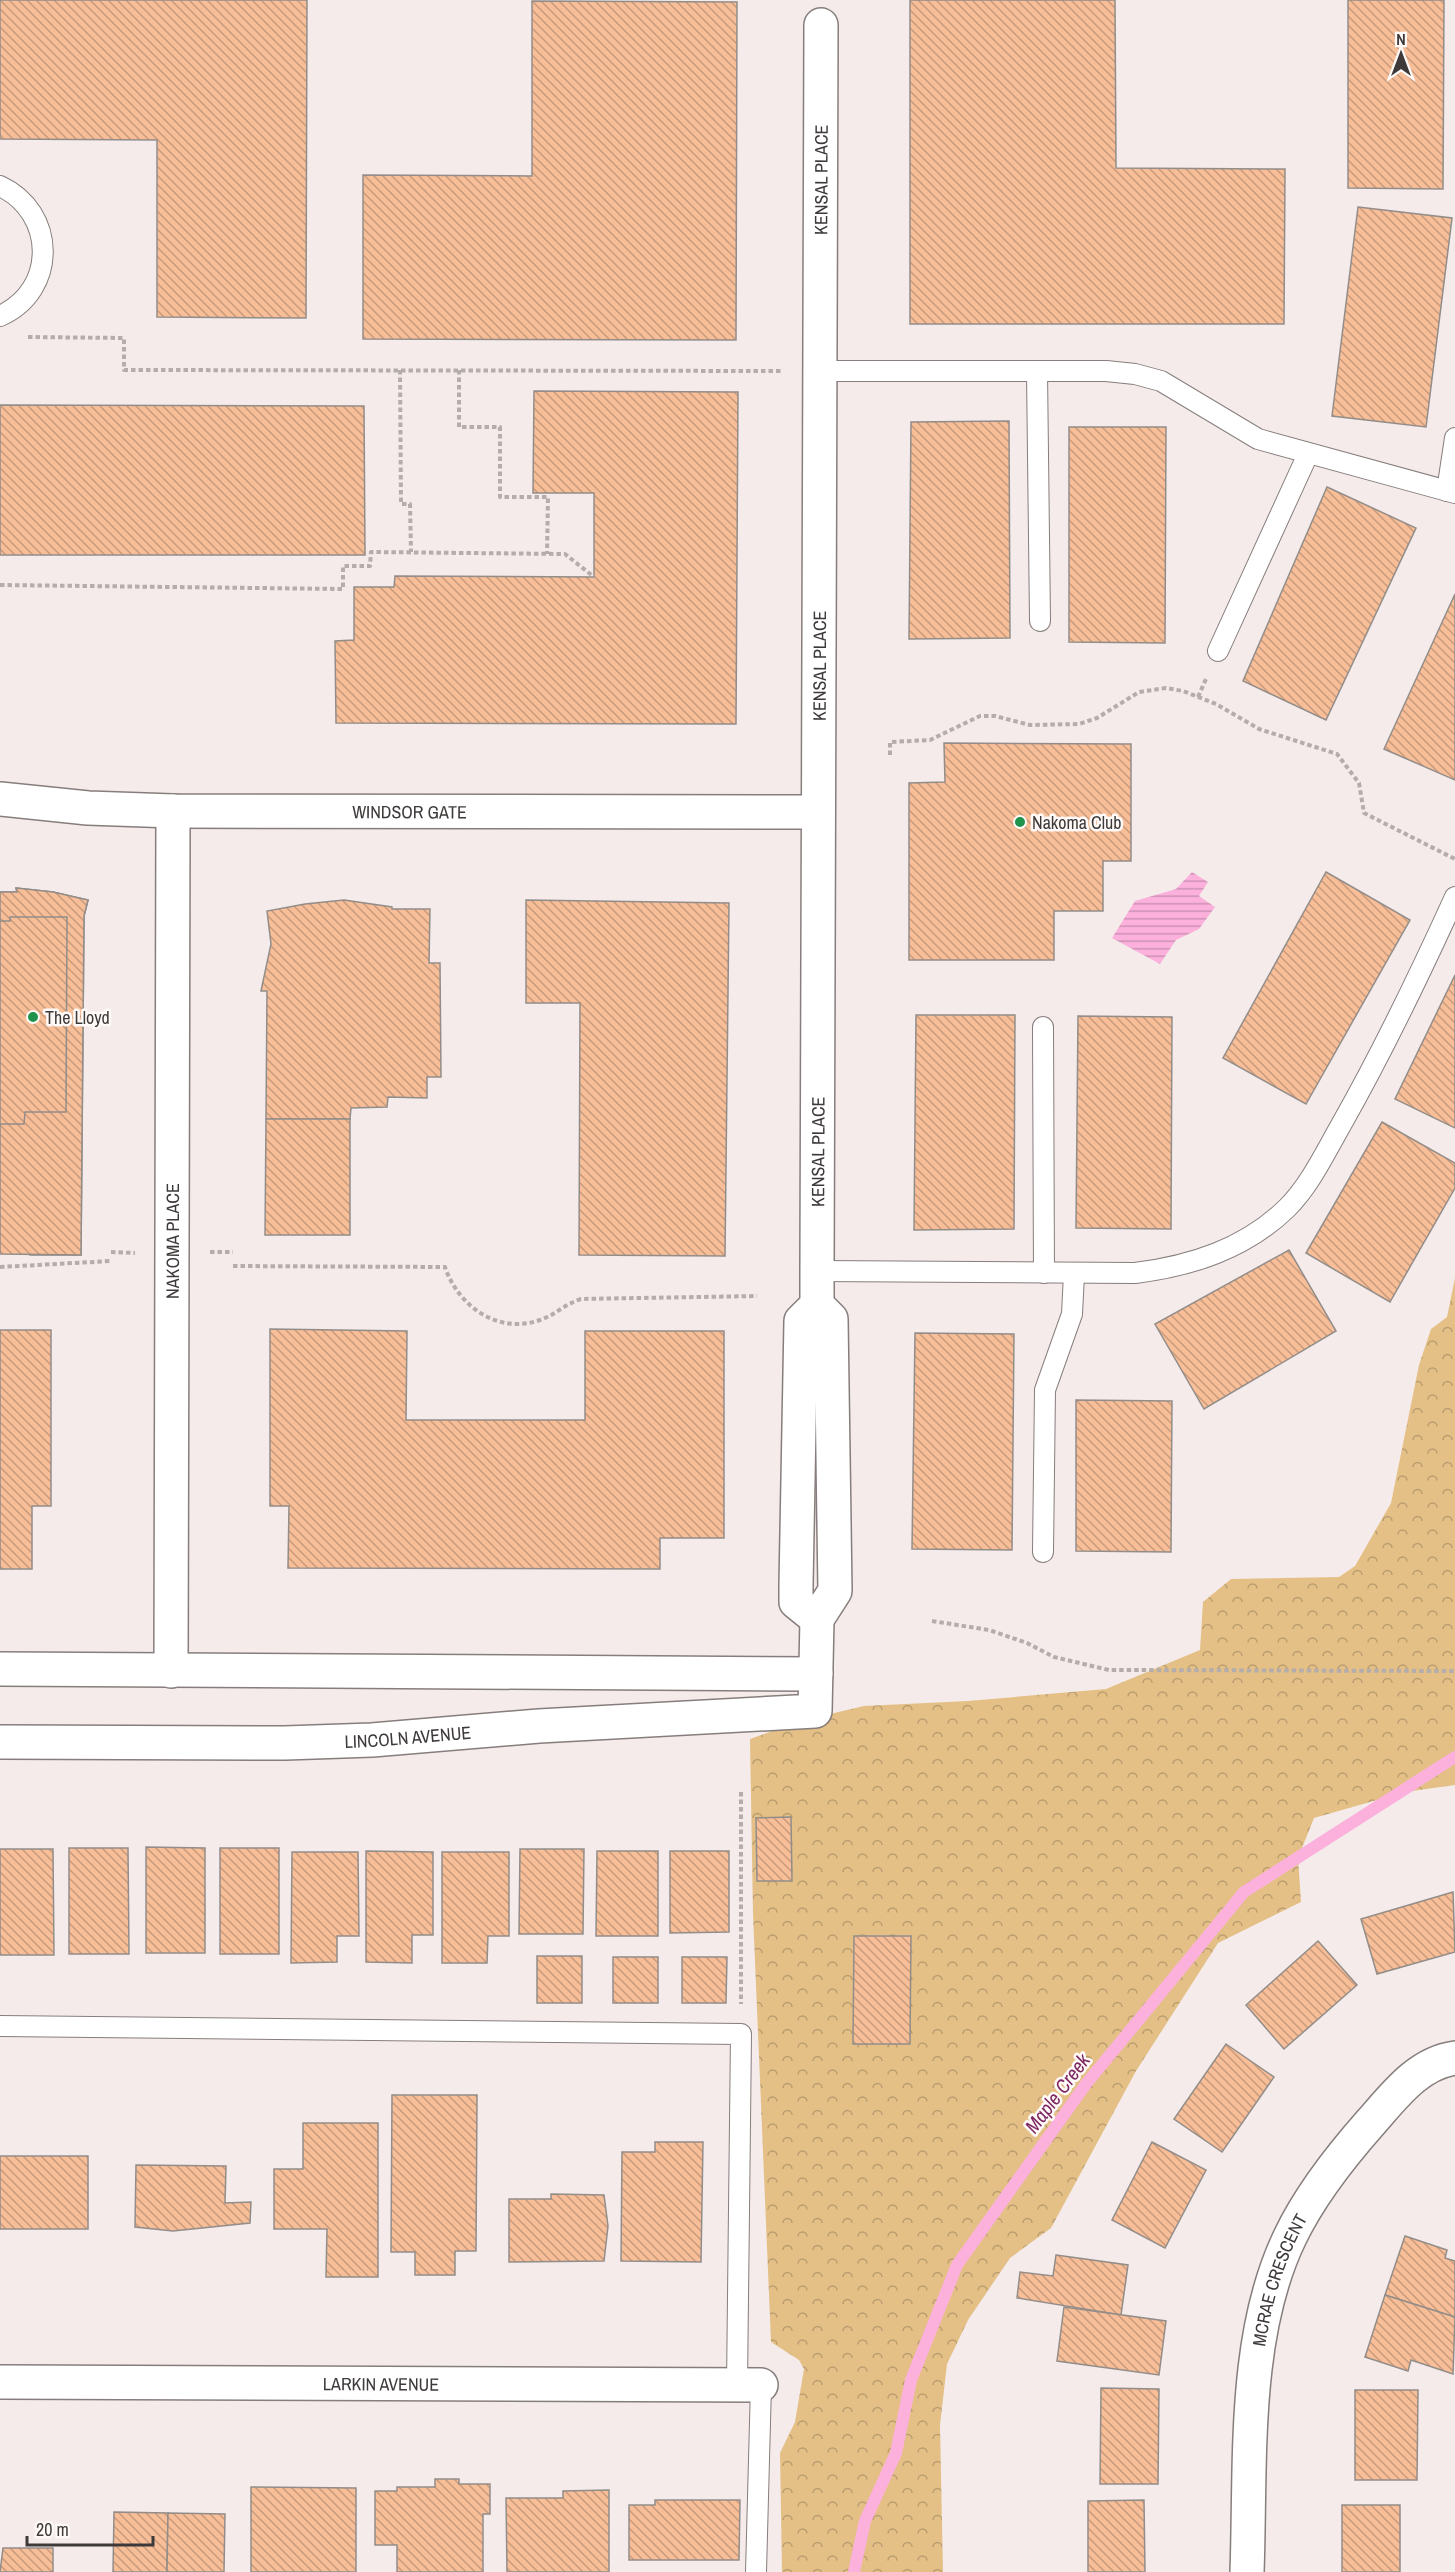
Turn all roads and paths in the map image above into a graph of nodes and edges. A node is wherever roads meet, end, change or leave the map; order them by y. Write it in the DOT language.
graph roads {
  1 [pos="821,25"];
  2 [pos="0,186"];
  3 [pos="0,316"];
  4 [pos="22,337"];
  5 [pos="400,370"];
  6 [pos="459,370"];
  7 [pos="821,371"];
  8 [pos="1037,371"];
  9 [pos="1455,438"];
  10 [pos="1308,454"];
  11 [pos="1451,492"];
  12 [pos="411,552"];
  13 [pos="548,554"];
  14 [pos="594,577"];
  15 [pos="0,585"];
  16 [pos="1040,621"];
  17 [pos="1218,651"];
  18 [pos="891,755"];
  19 [pos="0,799"];
  20 [pos="173,811"];
  21 [pos="818,812"];
  22 [pos="1455,859"];
  23 [pos="1455,897"];
  24 [pos="1043,1027"];
  25 [pos="111,1252"];
  26 [pos="200,1252"];
  27 [pos="233,1252"];
  28 [pos="146,1253"];
  29 [pos="111,1261"];
  30 [pos="233,1266"];
  31 [pos="0,1267"];
  32 [pos="818,1270"];
  33 [pos="1044,1273"];
  34 [pos="1074,1274"];
  35 [pos="757,1296"];
  36 [pos="1043,1552"];
  37 [pos="932,1621"];
  38 [pos="0,1669"];
  39 [pos="171,1671"];
  40 [pos="1455,1671"];
  41 [pos="816,1674"];
  42 [pos="815,1711"];
  43 [pos="0,1742"];
  44 [pos="741,1792"];
  45 [pos="0,2026"];
  46 [pos="741,2034"];
  47 [pos="1455,2058"];
  48 [pos="0,2382"];
  49 [pos="749,2385"];
  50 [pos="756,2572"];
  51 [pos="1247,2572"];
  1 -- 7 [label="street, KENSAL PLACE"];
  2 -- 3 [label="lane"];
  4 -- 5 [label="path"];
  5 -- 6 [label="path"];
  5 -- 12 [label="path"];
  6 -- 7 [label="path"];
  6 -- 13 [label="path"];
  7 -- 8 [label="lane"];
  7 -- 21 [label="street, KENSAL PLACE"];
  8 -- 10 [label="lane"];
  8 -- 16 [label="lane"];
  9 -- 11 [label="lane"];
  10 -- 11 [label="lane"];
  10 -- 17 [label="lane"];
  12 -- 13 [label="path"];
  12 -- 15 [label="path"];
  13 -- 14 [label="path"];
  18 -- 22 [label="path"];
  19 -- 20 [label="street, WINDSOR GATE"];
  20 -- 21 [label="street, WINDSOR GATE"];
  20 -- 39 [label="street, NAKOMA PLACE"];
  21 -- 32 [label="street, KENSAL PLACE"];
  23 -- 34 [label="lane"];
  24 -- 33 [label="lane"];
  25 -- 28 [label="path"];
  26 -- 27 [label="path"];
  29 -- 31 [label="path"];
  30 -- 35 [label="path"];
  32 -- 33 [label="lane"];
  32 -- 41 [label="street, KENSAL PLACE"];
  33 -- 34 [label="lane"];
  34 -- 36 [label="lane"];
  37 -- 40 [label="path"];
  38 -- 39 [label="street"];
  39 -- 41 [label="street"];
  41 -- 42 [label="street, KENSAL PLACE"];
  42 -- 43 [label="street, LINCOLN AVENUE"];
  44 -- 46 [label="path"];
  45 -- 46 [label="lane"];
  46 -- 49 [label="lane"];
  47 -- 51 [label="street, MCRAE CRESCENT"];
  48 -- 49 [label="street, LARKIN AVENUE"];
  49 -- 50 [label="lane"];
}
